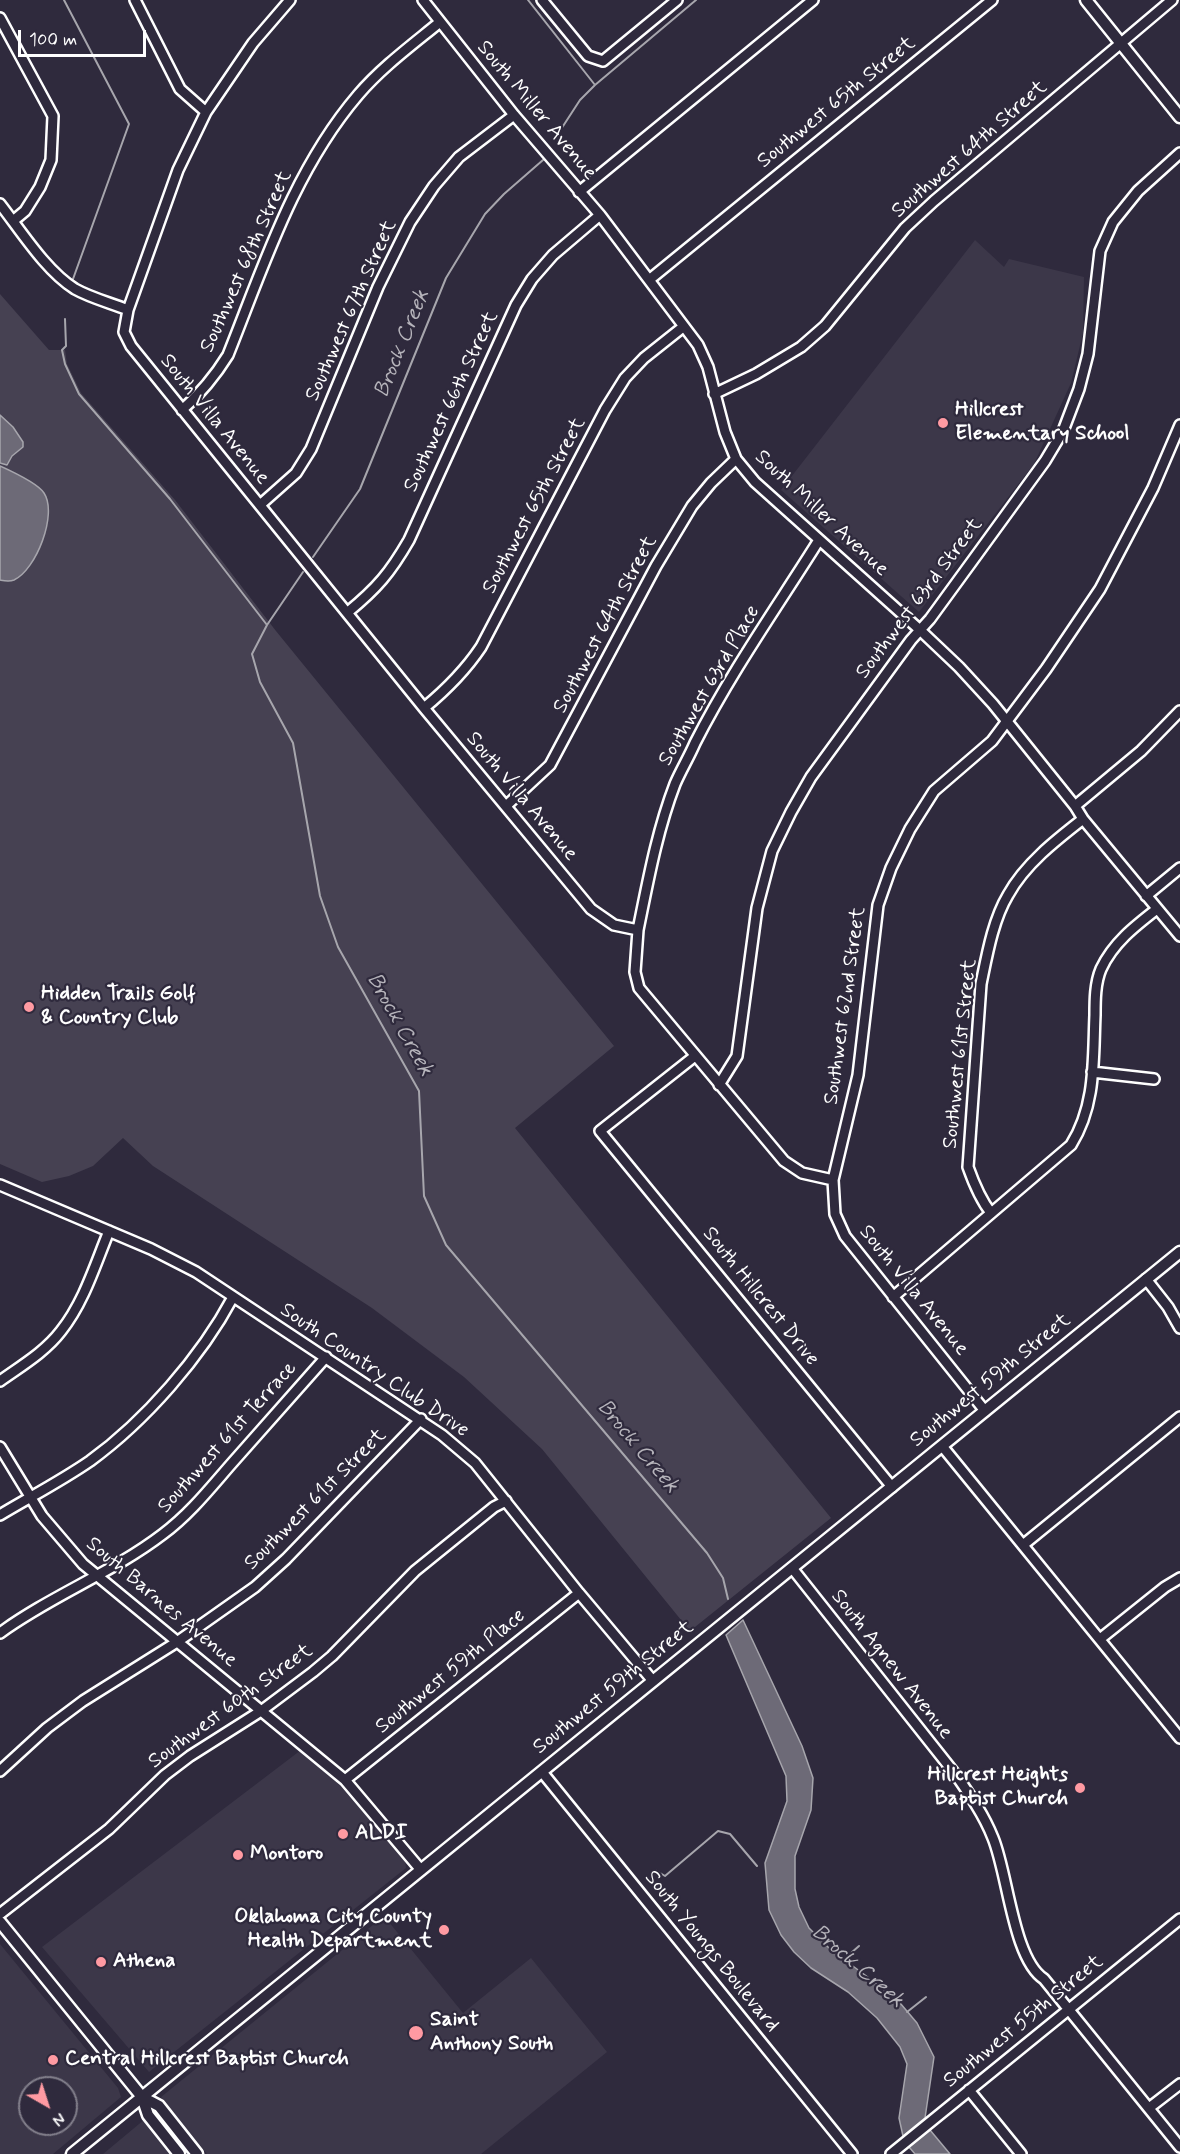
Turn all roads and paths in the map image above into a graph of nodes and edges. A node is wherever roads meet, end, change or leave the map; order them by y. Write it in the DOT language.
graph roads {
  1 [pos="135,0"];
  2 [pos="290,0"];
  3 [pos="423,0"];
  4 [pos="542,0"];
  5 [pos="678,0"];
  6 [pos="813,0"];
  7 [pos="992,0"];
  8 [pos="1086,0"];
  9 [pos="1172,0"];
  10 [pos="0,18"];
  11 [pos="440,22"];
  12 [pos="1120,43"];
  13 [pos="206,112"];
  14 [pos="514,115"];
  15 [pos="1180,117"];
  16 [pos="1180,153"];
  17 [pos="579,192"];
  18 [pos="0,204"];
  19 [pos="600,215"];
  20 [pos="13,221"];
  21 [pos="649,280"];
  22 [pos="128,310"];
  23 [pos="683,327"];
  24 [pos="714,394"];
  25 [pos="182,410"];
  26 [pos="1180,425"];
  27 [pos="736,459"];
  28 [pos="260,505"];
  29 [pos="819,540"];
  30 [pos="348,612"];
  31 [pos="920,630"];
  32 [pos="424,708"];
  33 [pos="1180,711"];
  34 [pos="1005,722"];
  35 [pos="506,806"];
  36 [pos="1075,806"];
  37 [pos="1083,819"];
  38 [pos="1180,868"];
  39 [pos="1146,896"];
  40 [pos="1157,909"];
  41 [pos="638,930"];
  42 [pos="1180,936"];
  43 [pos="695,1056"];
  44 [pos="1092,1072"];
  45 [pos="1154,1080"];
  46 [pos="719,1085"];
  47 [pos="833,1180"];
  48 [pos="0,1185"];
  49 [pos="991,1213"];
  50 [pos="109,1232"];
  51 [pos="1180,1252"];
  52 [pos="1146,1279"];
  53 [pos="233,1297"];
  54 [pos="893,1297"];
  55 [pos="1180,1328"];
  56 [pos="326,1357"];
  57 [pos="0,1381"];
  58 [pos="986,1411"];
  59 [pos="1180,1417"];
  60 [pos="421,1419"];
  61 [pos="942,1446"];
  62 [pos="0,1447"];
  63 [pos="892,1487"];
  64 [pos="31,1497"];
  65 [pos="506,1501"];
  66 [pos="0,1515"];
  67 [pos="1023,1545"];
  68 [pos="792,1568"];
  69 [pos="99,1576"];
  70 [pos="1180,1578"];
  71 [pos="579,1593"];
  72 [pos="0,1633"];
  73 [pos="1100,1639"];
  74 [pos="177,1642"];
  75 [pos="653,1681"];
  76 [pos="261,1711"];
  77 [pos="1180,1720"];
  78 [pos="1171,1727"];
  79 [pos="1180,1738"];
  80 [pos="0,1771"];
  81 [pos="542,1772"];
  82 [pos="345,1780"];
  83 [pos="421,1870"];
  84 [pos="0,1914"];
  85 [pos="1180,1919"];
  86 [pos="0,1922"];
  87 [pos="1067,2009"];
  88 [pos="1180,2084"];
  89 [pos="969,2090"];
  90 [pos="142,2097"];
  91 [pos="1149,2108"];
  92 [pos="1180,2147"];
  93 [pos="72,2154"];
  94 [pos="179,2154"];
  95 [pos="198,2154"];
  96 [pos="852,2154"];
  97 [pos="891,2154"];
  98 [pos="1021,2154"];
  1 -- 13 [label="street"];
  2 -- 13 [label="street, South Villa Avenue"];
  3 -- 11 [label="street, South Miller Avenue"];
  4 -- 5 [label="street"];
  6 -- 17 [label="street"];
  7 -- 21 [label="street, Southwest 65th Street"];
  8 -- 12 [label="main road"];
  9 -- 12 [label="street, Southwest 64th Street"];
  10 -- 20 [label="street"];
  11 -- 14 [label="street, South Miller Avenue"];
  11 -- 25 [label="street, Southwest 68th Street"];
  12 -- 15 [label="main road"];
  12 -- 24 [label="street, Southwest 64th Street"];
  13 -- 22 [label="street, South Villa Avenue"];
  14 -- 17 [label="street, South Miller Avenue"];
  14 -- 28 [label="street, Southwest 67th Street"];
  16 -- 31 [label="street, Southwest 63rd Street"];
  17 -- 19 [label="street, South Miller Avenue"];
  18 -- 20 [label="street"];
  19 -- 21 [label="street, South Miller Avenue"];
  19 -- 30 [label="street, Southwest 66th Street"];
  20 -- 22 [label="street"];
  21 -- 23 [label="street, South Miller Avenue"];
  22 -- 25 [label="street, South Villa Avenue"];
  23 -- 24 [label="street, South Miller Avenue"];
  23 -- 32 [label="street, Southwest 65th Street"];
  24 -- 27 [label="street, South Miller Avenue"];
  25 -- 28 [label="street, South Villa Avenue"];
  26 -- 34 [label="street, Southwest 62nd Street"];
  27 -- 29 [label="street, South Miller Avenue"];
  27 -- 35 [label="street, Southwest 64th Street"];
  28 -- 30 [label="street, South Villa Avenue"];
  29 -- 31 [label="street, South Miller Avenue"];
  29 -- 41 [label="street, Southwest 63rd Place"];
  30 -- 32 [label="street, South Villa Avenue"];
  31 -- 34 [label="street, South Miller Avenue"];
  31 -- 46 [label="street, Southwest 63rd Street"];
  32 -- 35 [label="street, South Villa Avenue"];
  33 -- 36 [label="street"];
  34 -- 36 [label="street, South Miller Avenue"];
  34 -- 47 [label="street, Southwest 62nd Street"];
  35 -- 41 [label="street, South Villa Avenue"];
  36 -- 37 [label="street, South Miller Avenue"];
  37 -- 39 [label="street, South Miller Avenue"];
  37 -- 49 [label="street, Southwest 61st Street"];
  38 -- 39 [label="street"];
  39 -- 40 [label="street, South Miller Avenue"];
  40 -- 42 [label="street, South Miller Avenue"];
  40 -- 44 [label="street"];
  41 -- 43 [label="street"];
  43 -- 46 [label="street"];
  43 -- 63 [label="street, South Hillcrest Drive"];
  44 -- 45 [label="street"];
  44 -- 49 [label="street"];
  46 -- 47 [label="street"];
  47 -- 54 [label="street, South Villa Avenue"];
  48 -- 50 [label="street, South Country Club Drive"];
  49 -- 54 [label="street"];
  50 -- 53 [label="street, South Country Club Drive"];
  50 -- 57 [label="street"];
  51 -- 52 [label="main road, Southwest 59th Street"];
  52 -- 55 [label="street"];
  52 -- 58 [label="main road, Southwest 59th Street"];
  53 -- 56 [label="street, South Country Club Drive"];
  53 -- 64 [label="street"];
  54 -- 58 [label="street, South Villa Avenue"];
  56 -- 60 [label="street, South Country Club Drive"];
  56 -- 69 [label="street, Southwest 61st Terrace"];
  58 -- 61 [label="main road, Southwest 59th Street"];
  59 -- 67 [label="street"];
  60 -- 65 [label="street, South Country Club Drive"];
  60 -- 74 [label="street, Southwest 61st Street"];
  61 -- 63 [label="main road, Southwest 59th Street"];
  61 -- 67 [label="street"];
  62 -- 64 [label="street, South Barnes Avenue"];
  63 -- 68 [label="main road, Southwest 59th Street"];
  64 -- 66 [label="street"];
  64 -- 69 [label="street, South Barnes Avenue"];
  65 -- 71 [label="street, South Country Club Drive"];
  65 -- 76 [label="street, Southwest 60th Street"];
  67 -- 73 [label="street"];
  68 -- 75 [label="main road, Southwest 59th Street"];
  68 -- 87 [label="street, South Agnew Avenue"];
  69 -- 72 [label="street, Southwest 61st Terrace"];
  69 -- 74 [label="street, South Barnes Avenue"];
  70 -- 73 [label="street"];
  71 -- 75 [label="street, South Country Club Drive"];
  71 -- 82 [label="street, Southwest 59th Place"];
  73 -- 78 [label="street"];
  74 -- 76 [label="street, South Barnes Avenue"];
  74 -- 80 [label="street, Southwest 61st Street"];
  75 -- 81 [label="main road, Southwest 59th Street"];
  76 -- 82 [label="street, South Barnes Avenue"];
  76 -- 84 [label="street, Southwest 60th Street"];
  77 -- 78 [label="street"];
  78 -- 79 [label="street"];
  81 -- 83 [label="main road, Southwest 59th Street"];
  81 -- 96 [label="street, South Youngs Boulevard"];
  82 -- 83 [label="street, South Barnes Avenue"];
  83 -- 90 [label="main road, Southwest 59th Street"];
  85 -- 87 [label="street, Southwest 55th Street"];
  86 -- 90 [label="main road"];
  87 -- 89 [label="street, Southwest 55th Street"];
  87 -- 91 [label="street, South Agnew Avenue"];
  88 -- 91 [label="street"];
  89 -- 97 [label="street, Southwest 55th Street"];
  89 -- 98 [label="street"];
  90 -- 93 [label="main road, Southwest 59th Street"];
  90 -- 94 [label="main road"];
  90 -- 95 [label="main road"];
  91 -- 92 [label="street, South Agnew Avenue"];
}
